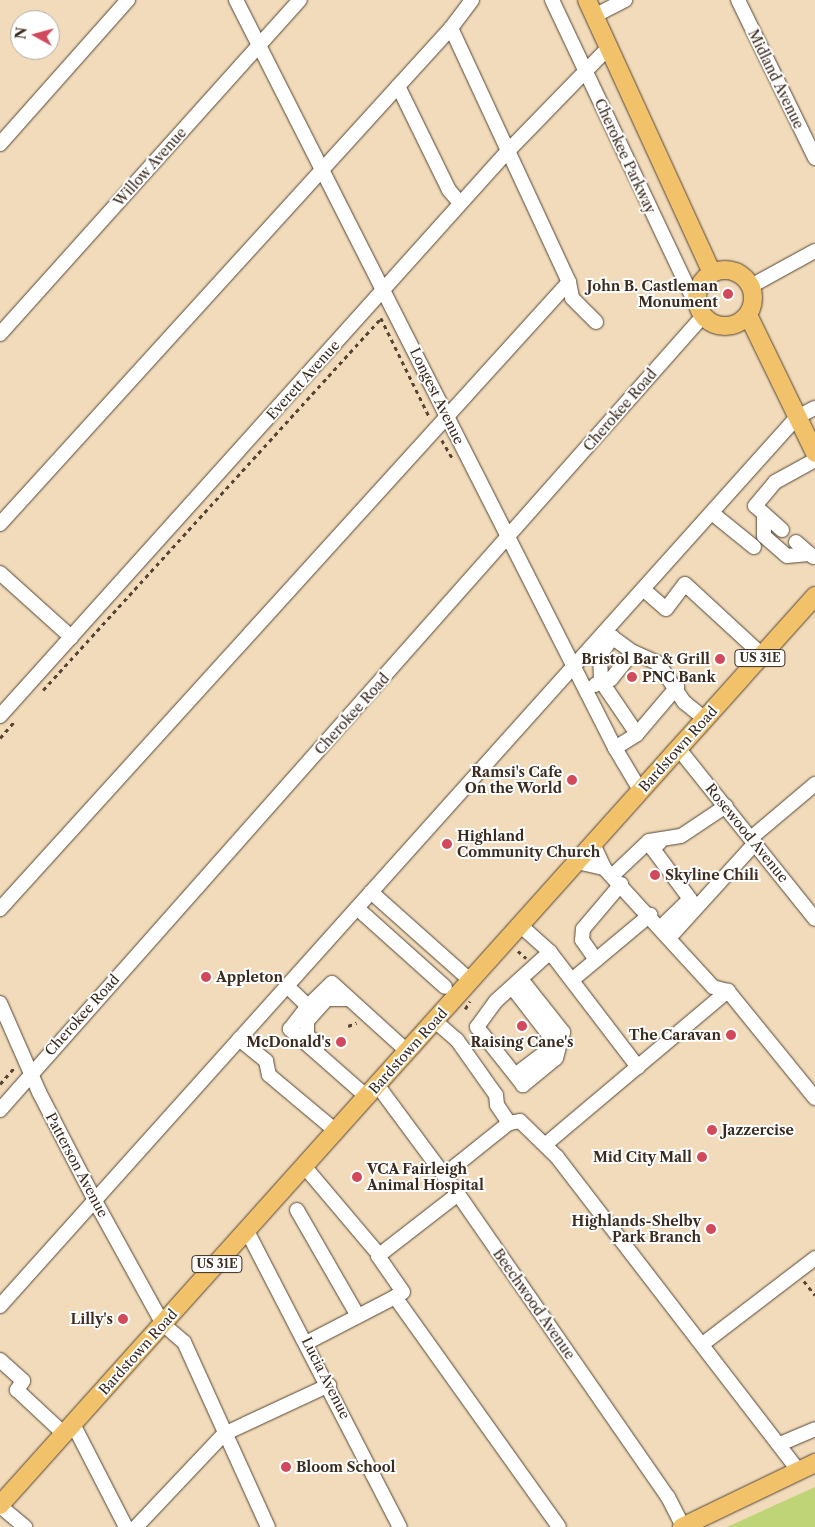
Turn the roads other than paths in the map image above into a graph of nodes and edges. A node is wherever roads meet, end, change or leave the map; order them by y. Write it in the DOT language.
graph roads {
  1 [pos="128,0"];
  2 [pos="236,0"];
  3 [pos="300,0"];
  4 [pos="472,0"];
  5 [pos="552,0"];
  6 [pos="587,0"];
  7 [pos="625,0"];
  8 [pos="738,0"];
  9 [pos="594,16"];
  10 [pos="451,28"];
  11 [pos="260,45"];
  12 [pos="609,47"];
  13 [pos="584,69"];
  14 [pos="398,86"];
  15 [pos="0,144"];
  16 [pos="506,153"];
  17 [pos="815,158"];
  18 [pos="323,169"];
  19 [pos="460,203"];
  20 [pos="815,251"];
  21 [pos="712,273"];
  22 [pos="569,282"];
  23 [pos="751,286"];
  24 [pos="384,289"];
  25 [pos="701,313"];
  26 [pos="748,314"];
  27 [pos="596,322"];
  28 [pos="0,334"];
  29 [pos="815,408"];
  30 [pos="445,416"];
  31 [pos="798,417"];
  32 [pos="815,453"];
  33 [pos="815,460"];
  34 [pos="712,513"];
  35 [pos="764,515"];
  36 [pos="0,524"];
  37 [pos="782,530"];
  38 [pos="509,539"];
  39 [pos="796,542"];
  40 [pos="754,548"];
  41 [pos="812,556"];
  42 [pos="0,573"];
  43 [pos="644,589"];
  44 [pos="815,596"];
  45 [pos="609,635"];
  46 [pos="71,637"];
  47 [pos="633,652"];
  48 [pos="762,655"];
  49 [pos="574,667"];
  50 [pos="601,681"];
  51 [pos="677,688"];
  52 [pos="586,691"];
  53 [pos="0,716"];
  54 [pos="705,719"];
  55 [pos="638,734"];
  56 [pos="614,748"];
  57 [pos="678,748"];
  58 [pos="815,784"];
  59 [pos="640,790"];
  60 [pos="726,806"];
  61 [pos="753,840"];
  62 [pos="660,842"];
  63 [pos="592,844"];
  64 [pos="576,862"];
  65 [pos="612,876"];
  66 [pos="371,892"];
  67 [pos="357,908"];
  68 [pos="0,909"];
  69 [pos="650,915"];
  70 [pos="815,918"];
  71 [pos="520,925"];
  72 [pos="665,932"];
  73 [pos="550,952"];
  74 [pos="596,960"];
  75 [pos="572,980"];
  76 [pos="471,981"];
  77 [pos="517,983"];
  78 [pos="286,986"];
  79 [pos="445,987"];
  80 [pos="728,991"];
  81 [pos="347,999"];
  82 [pos="0,1003"];
  83 [pos="308,1006"];
  84 [pos="435,1021"];
  85 [pos="239,1039"];
  86 [pos="407,1051"];
  87 [pos="638,1067"];
  88 [pos="32,1072"];
  89 [pos="351,1083"];
  90 [pos="372,1091"];
  91 [pos="815,1098"];
  92 [pos="0,1110"];
  93 [pos="509,1123"];
  94 [pos="336,1131"];
  95 [pos="546,1144"];
  96 [pos="304,1166"];
  97 [pos="444,1175"];
  98 [pos="458,1194"];
  99 [pos="95,1199"];
  100 [pos="297,1210"];
  101 [pos="246,1231"];
  102 [pos="375,1250"];
  103 [pos="814,1263"];
  104 [pos="395,1297"];
  105 [pos="0,1306"];
  106 [pos="358,1316"];
  107 [pos="163,1324"];
  108 [pos="308,1342"];
  109 [pos="704,1343"];
  110 [pos="0,1360"];
  111 [pos="329,1385"];
  112 [pos="68,1429"];
  113 [pos="815,1429"];
  114 [pos="224,1434"];
  115 [pos="780,1444"];
  116 [pos="815,1463"];
  117 [pos="799,1471"];
  118 [pos="0,1505"];
  119 [pos="25,1527"];
  120 [pos="126,1527"];
  121 [pos="136,1527"];
  122 [pos="268,1527"];
  123 [pos="400,1527"];
  124 [pos="559,1527"];
  125 [pos="683,1527"];
  1 -- 15 [label="street"];
  2 -- 11 [label="street, Longest Avenue"];
  3 -- 11 [label="street, Willow Avenue"];
  4 -- 10 [label="street"];
  5 -- 13 [label="street, Cherokee Parkway"];
  6 -- 9 [label="main road"];
  7 -- 9 [label="street"];
  8 -- 17 [label="street, Midland Avenue"];
  9 -- 12 [label="main road"];
  10 -- 14 [label="street"];
  10 -- 16 [label="street"];
  11 -- 18 [label="street, Longest Avenue"];
  11 -- 28 [label="street, Willow Avenue"];
  12 -- 13 [label="street, Everett Avenue"];
  12 -- 21 [label="main road"];
  13 -- 16 [label="street, Everett Avenue"];
  13 -- 25 [label="street, Cherokee Parkway"];
  14 -- 18 [label="street"];
  14 -- 19 [label="street"];
  16 -- 19 [label="street, Everett Avenue"];
  16 -- 22 [label="street"];
  18 -- 24 [label="street, Longest Avenue"];
  18 -- 36 [label="street"];
  19 -- 24 [label="street, Everett Avenue"];
  20 -- 23 [label="street"];
  21 -- 23 [label="main road"];
  21 -- 25 [label="main road"];
  22 -- 27 [label="street"];
  22 -- 30 [label="street"];
  23 -- 26 [label="main road"];
  24 -- 30 [label="street, Longest Avenue"];
  24 -- 46 [label="street, Everett Avenue"];
  25 -- 26 [label="main road"];
  25 -- 38 [label="street, Cherokee Road"];
  26 -- 31 [label="main road"];
  29 -- 31 [label="street"];
  30 -- 38 [label="street, Longest Avenue"];
  30 -- 68 [label="street"];
  31 -- 32 [label="main road"];
  31 -- 34 [label="street"];
  33 -- 35 [label="street"];
  34 -- 40 [label="street"];
  34 -- 43 [label="street"];
  35 -- 37 [label="street"];
  35 -- 41 [label="street"];
  38 -- 49 [label="street, Longest Avenue"];
  38 -- 88 [label="street, Cherokee Road"];
  39 -- 41 [label="street"];
  42 -- 46 [label="street"];
  43 -- 45 [label="street"];
  43 -- 48 [label="street"];
  44 -- 48 [label="main road, Bardstown Road / US 31E"];
  45 -- 47 [label="street"];
  45 -- 49 [label="street"];
  45 -- 50 [label="street"];
  46 -- 53 [label="street, Everett Avenue"];
  47 -- 50 [label="street"];
  47 -- 51 [label="street"];
  48 -- 54 [label="main road, Bardstown Road / US 31E"];
  49 -- 52 [label="street, Longest Avenue"];
  49 -- 66 [label="street"];
  50 -- 52 [label="street"];
  50 -- 55 [label="street"];
  51 -- 54 [label="street"];
  51 -- 55 [label="street"];
  52 -- 56 [label="street, Longest Avenue"];
  54 -- 57 [label="main road, Bardstown Road / US 31E"];
  55 -- 56 [label="street"];
  56 -- 59 [label="street, Longest Avenue"];
  57 -- 59 [label="main road, Bardstown Road / US 31E"];
  57 -- 60 [label="street, Rosewood Avenue"];
  58 -- 61 [label="street"];
  59 -- 63 [label="main road, Bardstown Road / US 31E"];
  60 -- 61 [label="street, Rosewood Avenue"];
  60 -- 62 [label="street"];
  61 -- 70 [label="street, Rosewood Avenue"];
  61 -- 72 [label="street"];
  62 -- 65 [label="street"];
  62 -- 72 [label="street"];
  63 -- 64 [label="main road, Bardstown Road / US 31E"];
  63 -- 65 [label="street"];
  64 -- 65 [label="street"];
  64 -- 71 [label="main road, Bardstown Road / US 31E"];
  65 -- 69 [label="street"];
  65 -- 74 [label="street"];
  66 -- 67 [label="street"];
  66 -- 76 [label="street"];
  67 -- 78 [label="street"];
  67 -- 79 [label="street"];
  69 -- 72 [label="street"];
  69 -- 74 [label="street"];
  71 -- 73 [label="street"];
  71 -- 76 [label="main road, Bardstown Road / US 31E"];
  72 -- 80 [label="street"];
  73 -- 75 [label="street"];
  73 -- 77 [label="street"];
  74 -- 75 [label="street"];
  75 -- 87 [label="street"];
  76 -- 84 [label="main road, Bardstown Road / US 31E"];
  77 -- 77 [label="street"];
  78 -- 83 [label="street"];
  78 -- 85 [label="street"];
  80 -- 87 [label="street"];
  80 -- 91 [label="street"];
  81 -- 83 [label="street"];
  81 -- 86 [label="street"];
  81 -- 89 [label="street"];
  82 -- 88 [label="street, Patterson Avenue"];
  83 -- 89 [label="street"];
  84 -- 86 [label="main road, Bardstown Road / US 31E"];
  84 -- 93 [label="street"];
  85 -- 94 [label="street"];
  85 -- 99 [label="street"];
  86 -- 90 [label="main road, Bardstown Road / US 31E"];
  87 -- 95 [label="street"];
  88 -- 92 [label="street, Cherokee Road"];
  88 -- 99 [label="street, Patterson Avenue"];
  89 -- 90 [label="street, Beechwood Avenue"];
  90 -- 94 [label="main road, Bardstown Road / US 31E"];
  90 -- 97 [label="street, Beechwood Avenue"];
  93 -- 95 [label="street"];
  93 -- 97 [label="street"];
  94 -- 96 [label="main road, Bardstown Road / US 31E"];
  95 -- 109 [label="street"];
  96 -- 101 [label="main road, Bardstown Road / US 31E"];
  96 -- 102 [label="street"];
  97 -- 98 [label="street, Beechwood Avenue"];
  98 -- 104 [label="street"];
  98 -- 125 [label="street, Beechwood Avenue"];
  99 -- 105 [label="street"];
  99 -- 107 [label="street, Patterson Avenue"];
  100 -- 106 [label="street"];
  101 -- 107 [label="main road, Bardstown Road / US 31E"];
  101 -- 108 [label="street, Lucia Avenue"];
  103 -- 109 [label="street"];
  104 -- 106 [label="street"];
  104 -- 124 [label="street"];
  106 -- 108 [label="street"];
  107 -- 112 [label="main road, Bardstown Road / US 31E"];
  107 -- 114 [label="street"];
  108 -- 111 [label="street, Lucia Avenue"];
  109 -- 115 [label="street"];
  110 -- 112 [label="street"];
  111 -- 114 [label="street"];
  111 -- 123 [label="street, Lucia Avenue"];
  112 -- 118 [label="main road, Bardstown Road / US 31E"];
  112 -- 120 [label="street"];
  113 -- 115 [label="street"];
  114 -- 121 [label="street"];
  114 -- 122 [label="street"];
  115 -- 117 [label="street"];
  116 -- 117 [label="main road"];
  117 -- 125 [label="main road"];
  118 -- 119 [label="street"];
}
